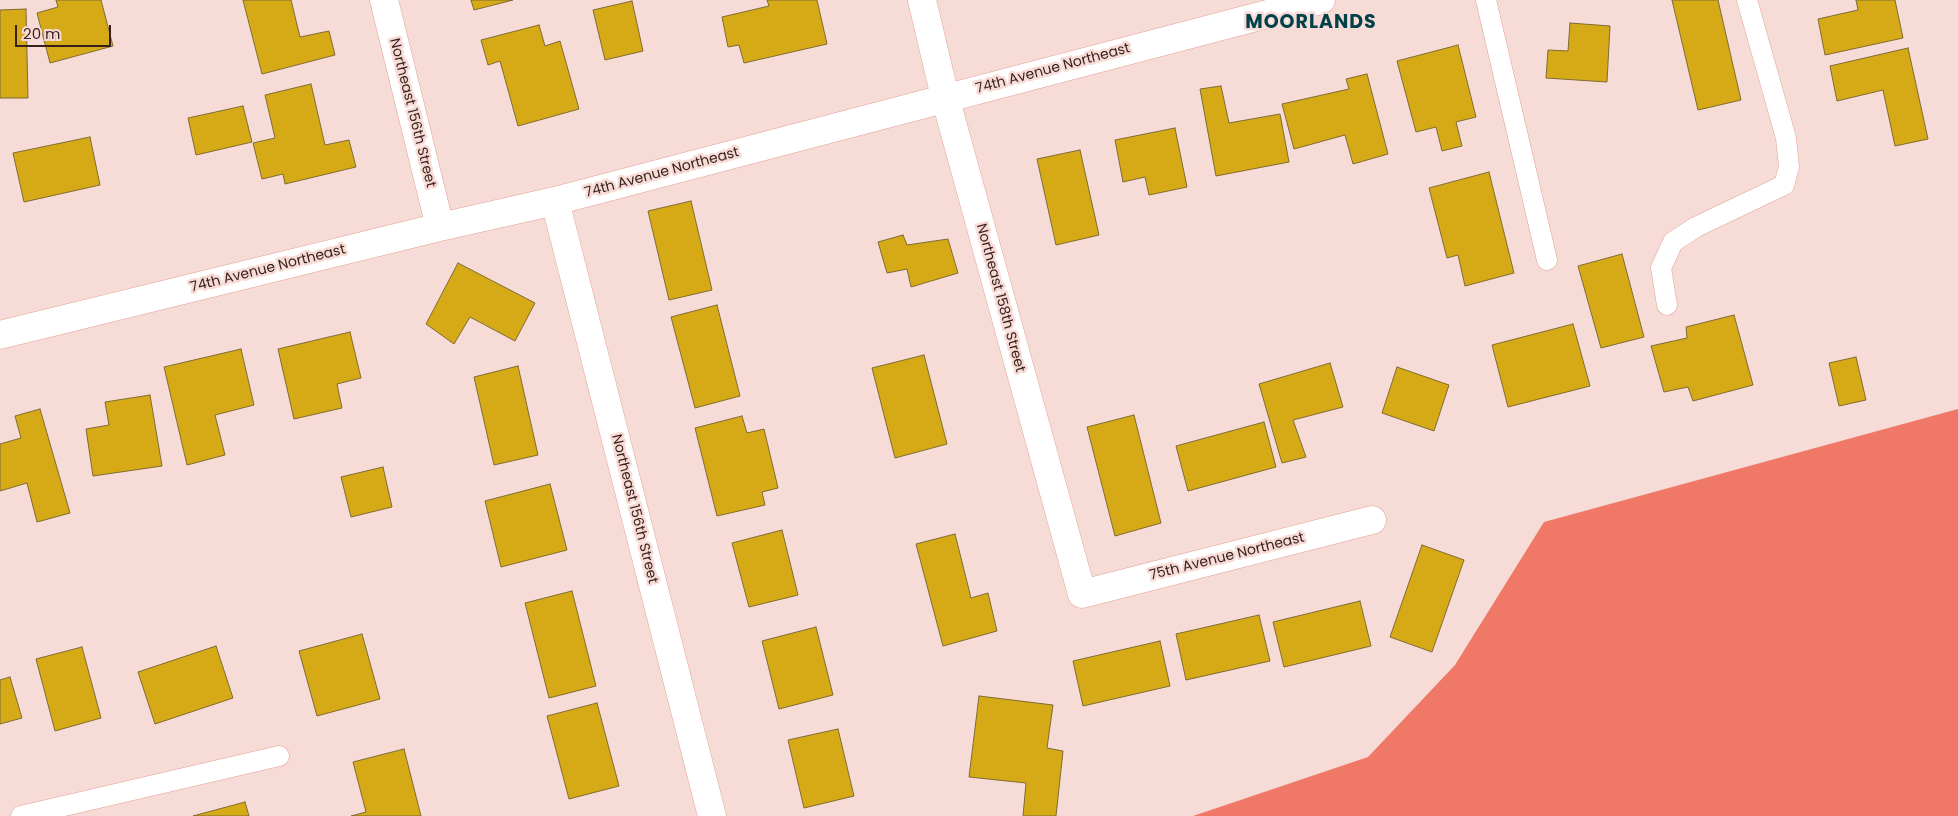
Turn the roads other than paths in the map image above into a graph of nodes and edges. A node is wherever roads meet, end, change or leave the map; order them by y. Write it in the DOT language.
graph roads {
  1 [pos="384,0"];
  2 [pos="922,0"];
  3 [pos="1321,0"];
  4 [pos="1486,0"];
  5 [pos="1747,0"];
  6 [pos="945,97"];
  7 [pos="555,201"];
  8 [pos="440,227"];
  9 [pos="1547,260"];
  10 [pos="1667,305"];
  11 [pos="0,335"];
  12 [pos="1372,520"];
  13 [pos="1082,594"];
  14 [pos="278,756"];
  15 [pos="21,816"];
  16 [pos="712,816"];
  1 -- 8 [label="street, Northeast 156th Street"];
  2 -- 6 [label="street, Northeast 158th Street"];
  3 -- 6 [label="street, 74th Avenue Northeast"];
  4 -- 9 [label="lane"];
  5 -- 10 [label="lane"];
  6 -- 7 [label="street, 74th Avenue Northeast"];
  6 -- 13 [label="street, Northeast 158th Street"];
  7 -- 8 [label="street, 74th Avenue Northeast"];
  7 -- 16 [label="street, Northeast 156th Street"];
  8 -- 11 [label="street, 74th Avenue Northeast"];
  12 -- 13 [label="street, 75th Avenue Northeast"];
  14 -- 15 [label="lane"];
}
